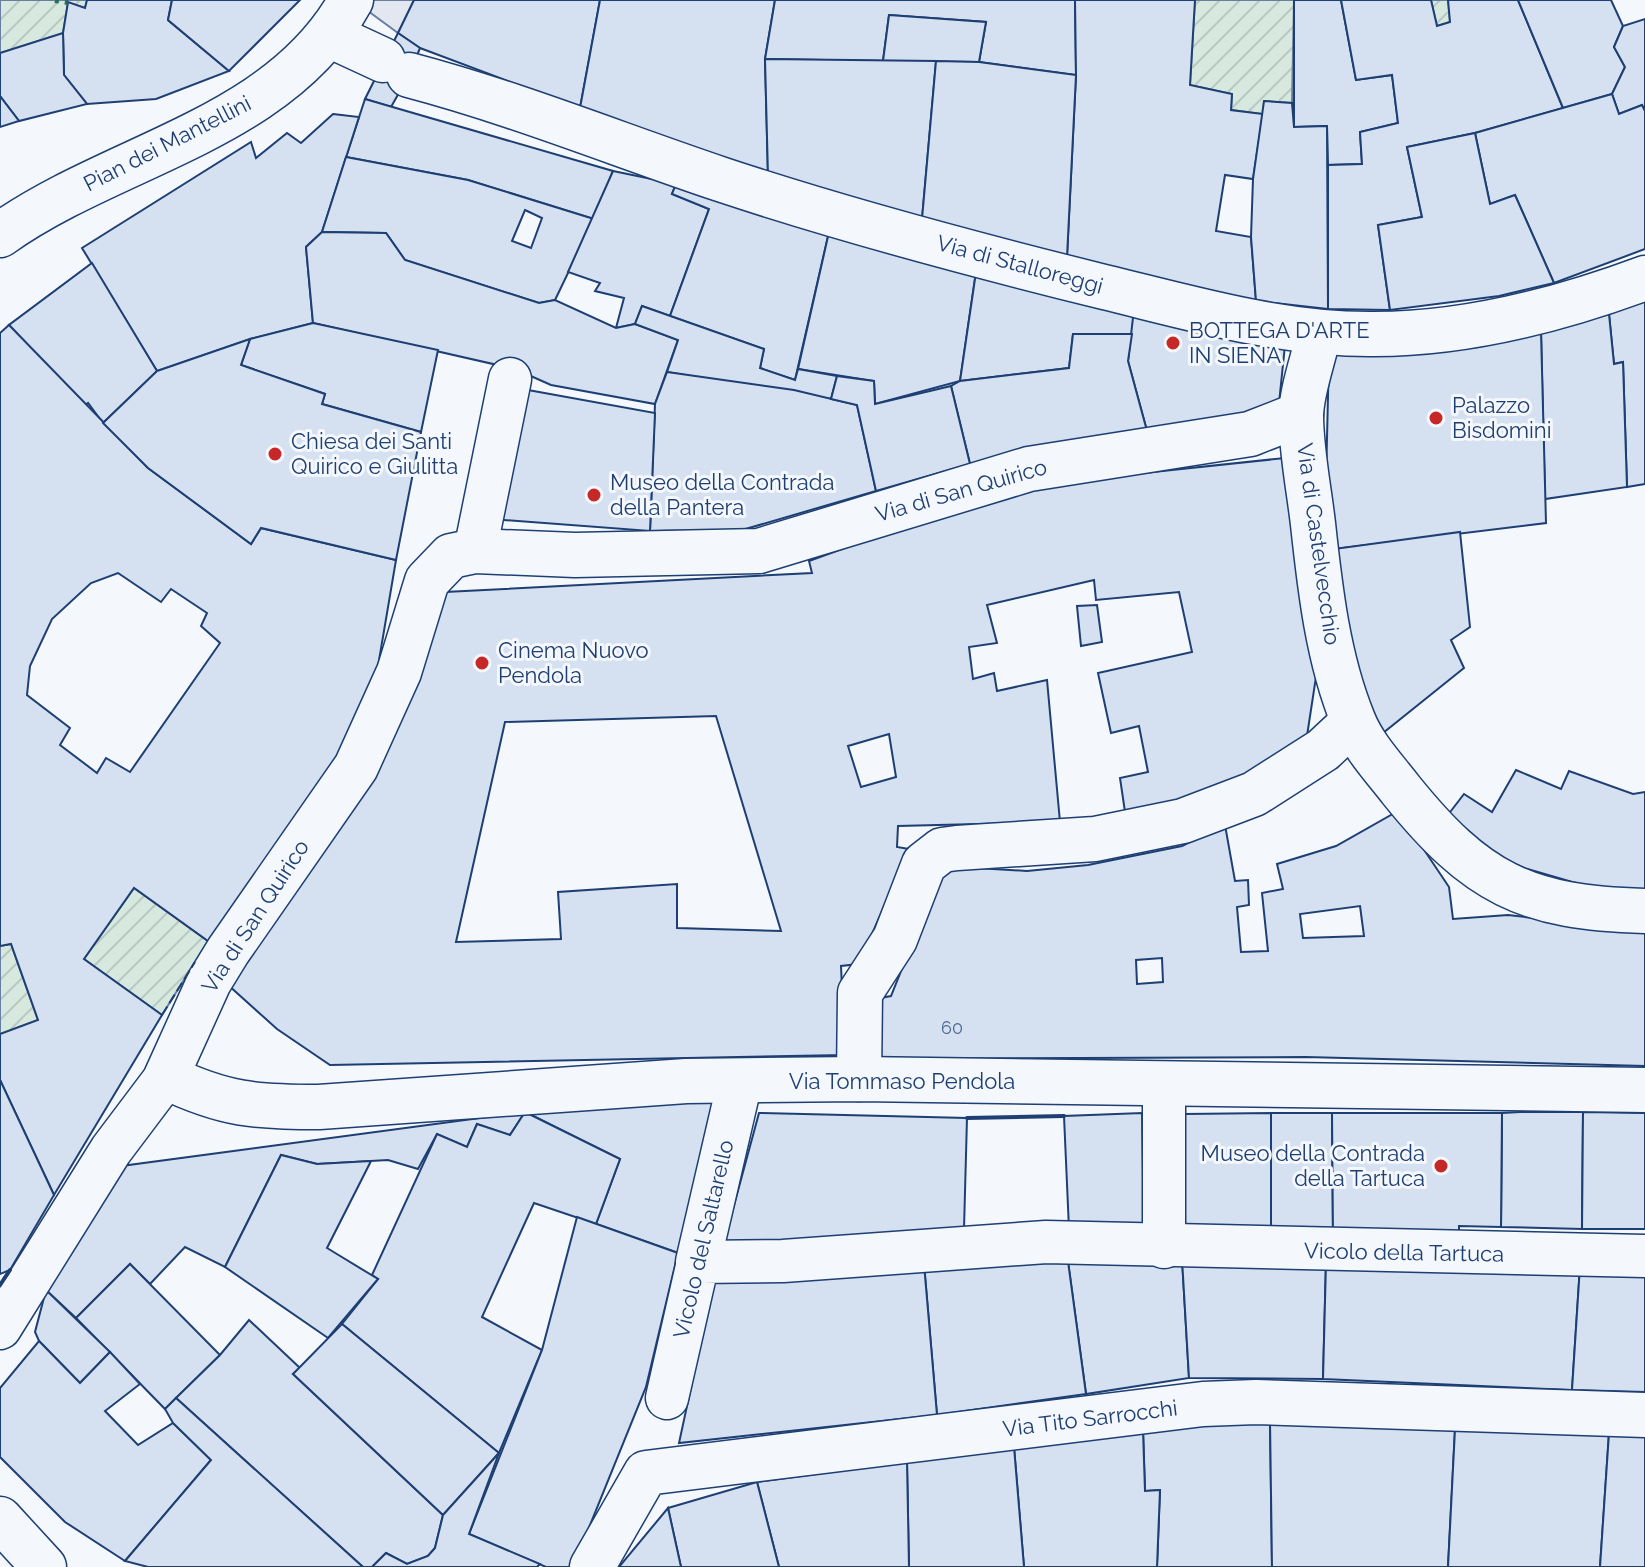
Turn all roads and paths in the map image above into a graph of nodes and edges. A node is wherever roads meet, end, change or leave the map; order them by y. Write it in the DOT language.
graph roads {
  1 [pos="340,17"];
  2 [pos="0,235"];
  3 [pos="1645,278"];
  4 [pos="1319,332"];
  5 [pos="510,379"];
  6 [pos="1301,414"];
  7 [pos="475,551"];
  8 [pos="1353,722"];
  9 [pos="1645,911"];
  10 [pos="166,1077"];
  11 [pos="859,1079"];
  12 [pos="740,1081"];
  13 [pos="1164,1083"];
  14 [pos="1645,1090"];
  15 [pos="1164,1247"];
  16 [pos="1645,1256"];
  17 [pos="698,1262"];
  18 [pos="0,1328"];
  19 [pos="667,1398"];
  20 [pos="1645,1415"];
  21 [pos="0,1519"];
  22 [pos="44,1567"];
  23 [pos="592,1567"];
  1 -- 2 [label="street, Pian dei Mantellini"];
  1 -- 4 [label="street, Via di Stalloreggi"];
  3 -- 4 [label="street, Via di Stalloreggi"];
  4 -- 6 [label="street, Via di Castelvecchio"];
  5 -- 7 [label="street"];
  6 -- 7 [label="street, Via di San Quirico"];
  6 -- 8 [label="street, Via di Castelvecchio"];
  7 -- 10 [label="street, Via di San Quirico"];
  8 -- 9 [label="street, Via di Castelvecchio"];
  8 -- 11 [label="street"];
  10 -- 12 [label="street, Via Tommaso Pendola"];
  10 -- 18 [label="street, Via di San Quirico"];
  11 -- 12 [label="street, Via Tommaso Pendola"];
  11 -- 13 [label="street, Via Tommaso Pendola"];
  12 -- 17 [label="street, Vicolo del Saltarello"];
  13 -- 14 [label="street, Via Tommaso Pendola"];
  13 -- 15 [label="street"];
  15 -- 16 [label="street, Vicolo della Tartuca"];
  15 -- 17 [label="street, Vicolo della Tartuca"];
  17 -- 19 [label="street, Vicolo del Saltarello"];
  20 -- 23 [label="street, Via Tito Sarrocchi"];
  21 -- 22 [label="street"];
}
